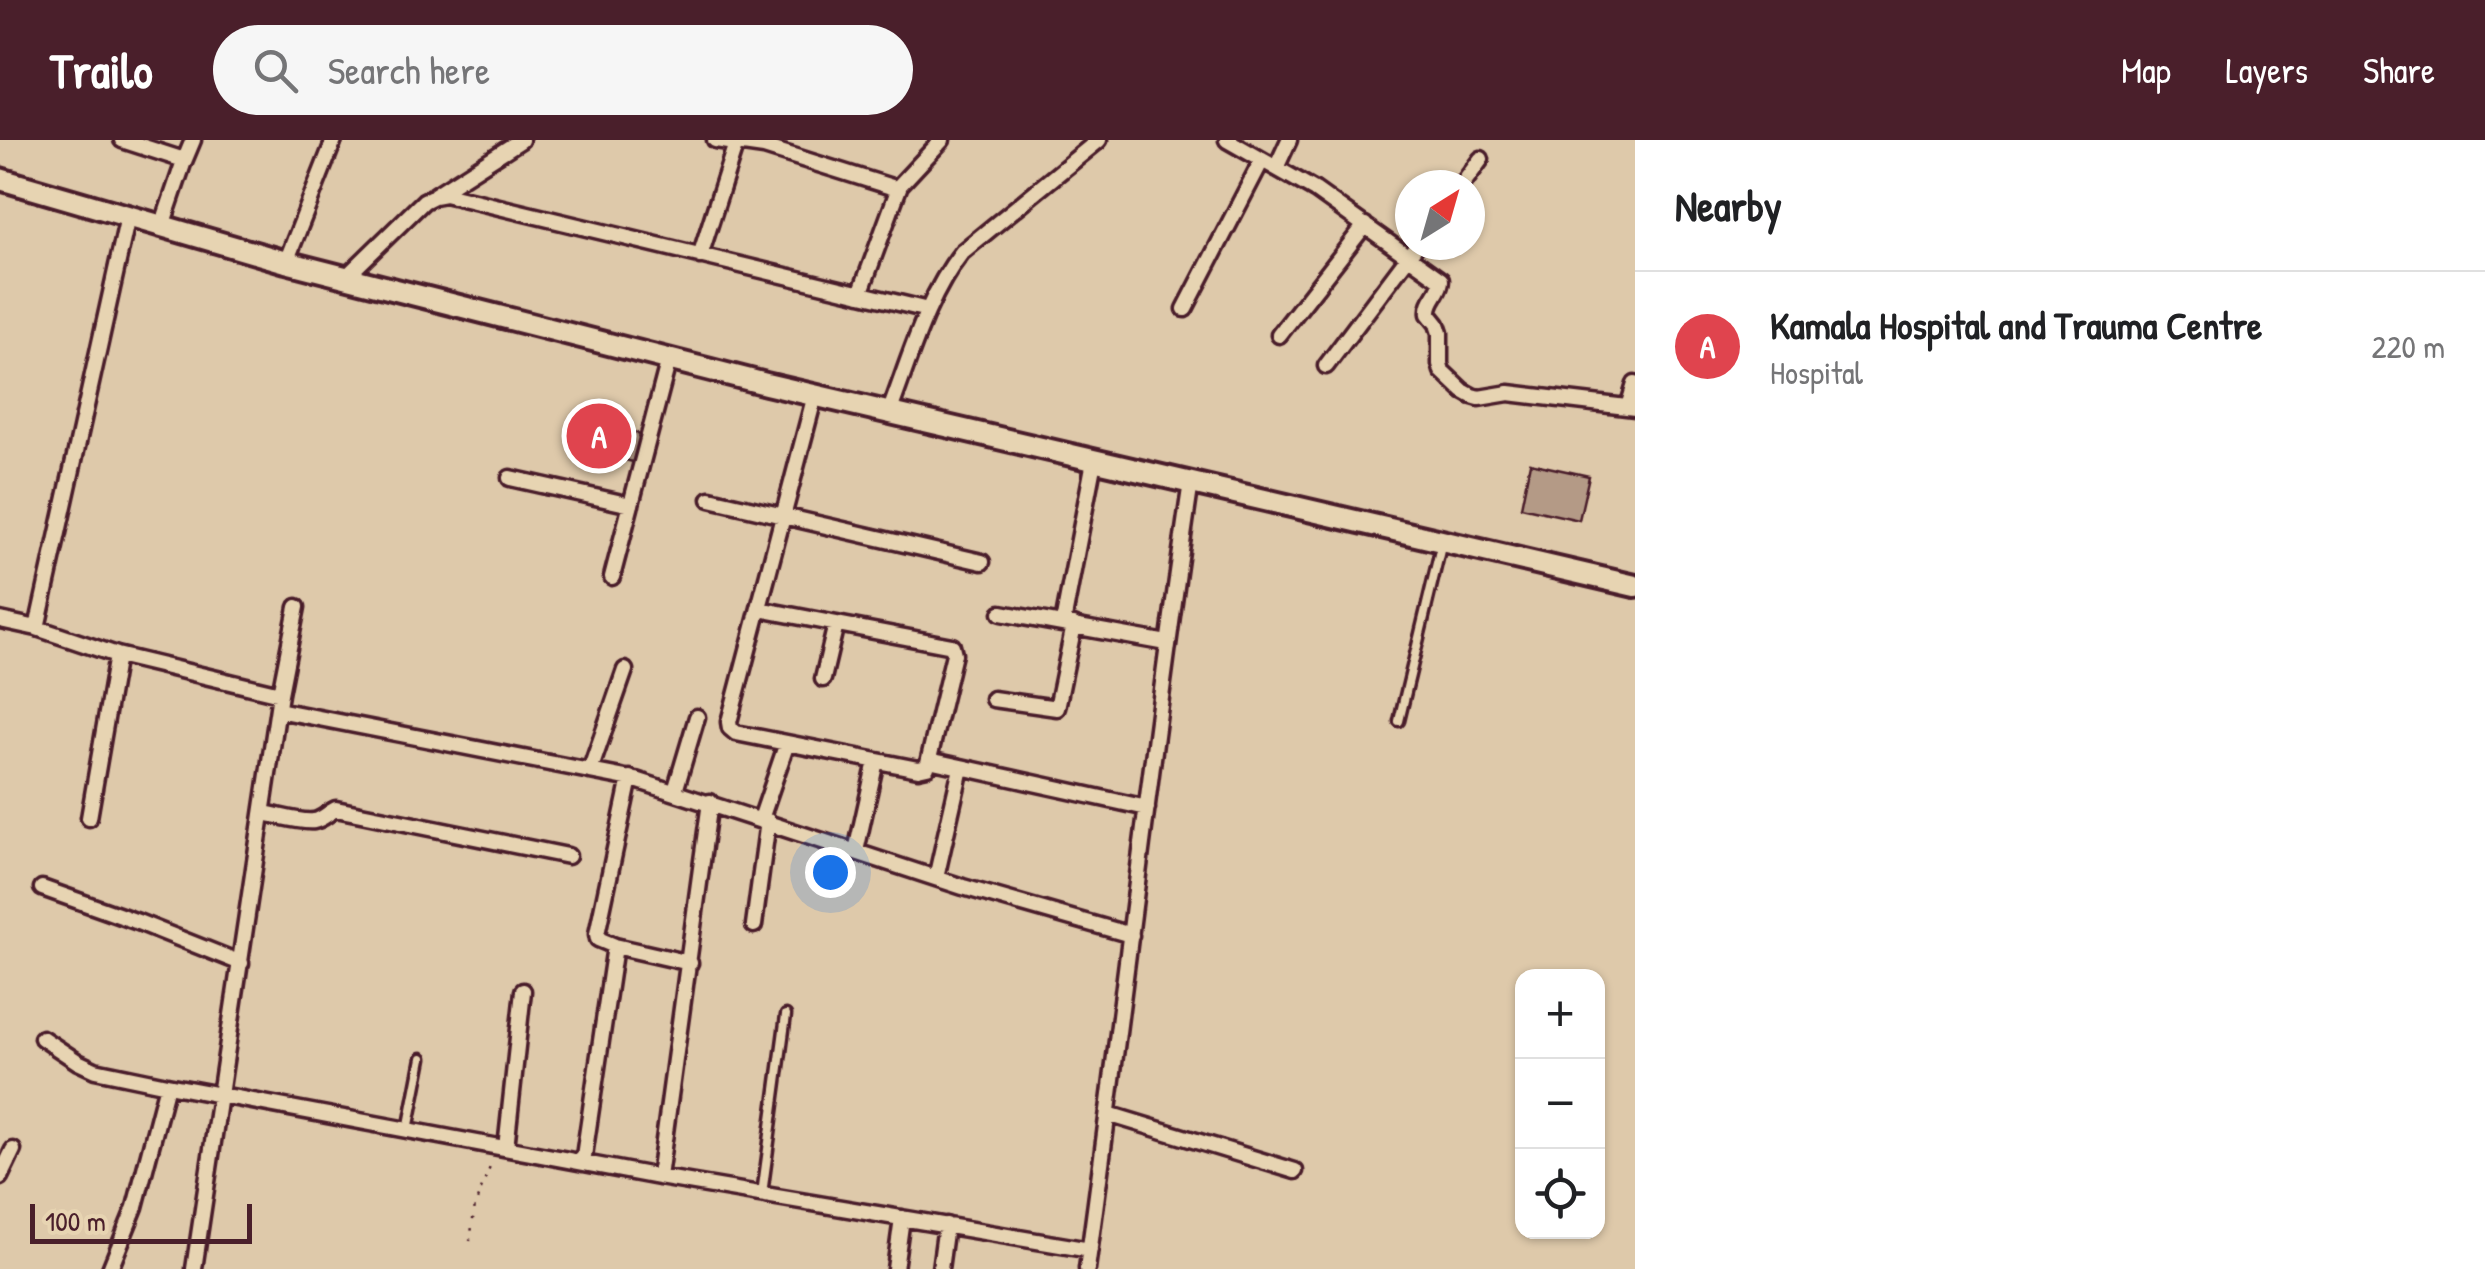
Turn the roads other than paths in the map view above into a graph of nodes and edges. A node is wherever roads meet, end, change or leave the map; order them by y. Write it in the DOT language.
graph roads {
  1 [pos="122,140"];
  2 [pos="193,140"];
  3 [pos="334,140"];
  4 [pos="520,140"];
  5 [pos="715,140"];
  6 [pos="942,140"];
  7 [pos="1227,140"];
  8 [pos="1289,140"];
  9 [pos="746,142"];
  10 [pos="1087,143"];
  11 [pos="1481,159"];
  12 [pos="184,160"];
  13 [pos="1262,160"];
  14 [pos="1276,168"];
  15 [pos="1473,170"];
  16 [pos="0,179"];
  17 [pos="898,190"];
  18 [pos="434,196"];
  19 [pos="128,216"];
  20 [pos="162,226"];
  21 [pos="1365,226"];
  22 [pos="1395,242"];
  23 [pos="700,256"];
  24 [pos="1405,260"];
  25 [pos="1421,260"];
  26 [pos="286,262"];
  27 [pos="346,278"];
  28 [pos="860,294"];
  29 [pos="1185,309"];
  30 [pos="928,310"];
  31 [pos="1279,335"];
  32 [pos="669,359"];
  33 [pos="1326,366"];
  34 [pos="1635,384"];
  35 [pos="814,395"];
  36 [pos="1632,407"];
  37 [pos="890,413"];
  38 [pos="1094,461"];
  39 [pos="510,478"];
  40 [pos="1191,482"];
  41 [pos="710,498"];
  42 [pos="631,505"];
  43 [pos="784,516"];
  44 [pos="1442,542"];
  45 [pos="982,562"];
  46 [pos="612,577"];
  47 [pos="1635,586"];
  48 [pos="297,608"];
  49 [pos="759,609"];
  50 [pos="1001,613"];
  51 [pos="0,620"];
  52 [pos="836,624"];
  53 [pos="1068,624"];
  54 [pos="37,628"];
  55 [pos="1167,643"];
  56 [pos="116,656"];
  57 [pos="625,670"];
  58 [pos="823,680"];
  59 [pos="993,699"];
  60 [pos="279,702"];
  61 [pos="697,717"];
  62 [pos="1399,722"];
  63 [pos="787,743"];
  64 [pos="929,760"];
  65 [pos="876,761"];
  66 [pos="962,768"];
  67 [pos="590,770"];
  68 [pos="630,778"];
  69 [pos="675,791"];
  70 [pos="710,802"];
  71 [pos="1147,808"];
  72 [pos="263,813"];
  73 [pos="89,818"];
  74 [pos="765,820"];
  75 [pos="856,851"];
  76 [pos="568,856"];
  77 [pos="936,878"];
  78 [pos="42,888"];
  79 [pos="754,925"];
  80 [pos="1131,935"];
  81 [pos="615,946"];
  82 [pos="241,962"];
  83 [pos="690,963"];
  84 [pos="523,991"];
  85 [pos="786,1016"];
  86 [pos="42,1038"];
  87 [pos="422,1058"];
  88 [pos="167,1085"];
  89 [pos="220,1095"];
  90 [pos="1108,1114"];
  91 [pos="408,1130"];
  92 [pos="502,1148"];
  93 [pos="13,1150"];
  94 [pos="583,1163"];
  95 [pos="1295,1172"];
  96 [pos="0,1176"];
  97 [pos="659,1177"];
  98 [pos="762,1194"];
  99 [pos="902,1218"];
  100 [pos="946,1225"];
  101 [pos="1092,1263"];
  102 [pos="110,1269"];
  103 [pos="194,1269"];
  104 [pos="895,1269"];
  105 [pos="940,1269"];
  1 -- 12 [label="street"];
  2 -- 12 [label="street"];
  3 -- 26 [label="street"];
  4 -- 18 [label="street"];
  5 -- 9 [label="street"];
  6 -- 17 [label="street"];
  7 -- 13 [label="street"];
  8 -- 14 [label="street"];
  9 -- 17 [label="street"];
  9 -- 23 [label="street"];
  10 -- 30 [label="street"];
  11 -- 15 [label="street"];
  12 -- 20 [label="street"];
  13 -- 14 [label="street"];
  13 -- 29 [label="street"];
  14 -- 21 [label="street"];
  16 -- 19 [label="main road"];
  17 -- 28 [label="street"];
  18 -- 23 [label="street"];
  18 -- 27 [label="street"];
  19 -- 20 [label="main road"];
  19 -- 54 [label="street"];
  20 -- 26 [label="main road"];
  21 -- 22 [label="street"];
  21 -- 31 [label="street"];
  23 -- 28 [label="street"];
  24 -- 33 [label="street"];
  25 -- 36 [label="street"];
  26 -- 27 [label="main road"];
  27 -- 32 [label="main road"];
  28 -- 30 [label="street"];
  30 -- 37 [label="street"];
  32 -- 35 [label="main road"];
  32 -- 42 [label="street"];
  34 -- 36 [label="street"];
  35 -- 37 [label="main road"];
  35 -- 43 [label="street"];
  37 -- 38 [label="main road"];
  38 -- 40 [label="main road"];
  38 -- 53 [label="street"];
  39 -- 42 [label="street"];
  40 -- 44 [label="main road"];
  40 -- 55 [label="street"];
  41 -- 43 [label="street"];
  42 -- 46 [label="street"];
  43 -- 45 [label="street"];
  43 -- 49 [label="street"];
  44 -- 47 [label="main road"];
  44 -- 62 [label="lane"];
  48 -- 60 [label="street"];
  49 -- 52 [label="street"];
  49 -- 63 [label="street"];
  50 -- 53 [label="street"];
  51 -- 54 [label="street"];
  52 -- 58 [label="street"];
  52 -- 64 [label="street"];
  53 -- 55 [label="street"];
  53 -- 59 [label="street"];
  54 -- 56 [label="street"];
  55 -- 71 [label="street"];
  56 -- 60 [label="street"];
  56 -- 73 [label="street"];
  57 -- 67 [label="street"];
  60 -- 67 [label="street"];
  60 -- 72 [label="street"];
  61 -- 69 [label="street"];
  63 -- 65 [label="street"];
  63 -- 74 [label="street"];
  64 -- 65 [label="street"];
  64 -- 66 [label="street"];
  65 -- 75 [label="street"];
  66 -- 71 [label="street"];
  66 -- 77 [label="street"];
  67 -- 68 [label="street"];
  68 -- 69 [label="street"];
  68 -- 81 [label="street"];
  69 -- 70 [label="street"];
  70 -- 74 [label="street"];
  70 -- 83 [label="street"];
  71 -- 80 [label="street"];
  72 -- 76 [label="street"];
  72 -- 82 [label="street"];
  74 -- 75 [label="street"];
  74 -- 79 [label="street"];
  75 -- 77 [label="street"];
  77 -- 80 [label="street"];
  78 -- 82 [label="street"];
  80 -- 90 [label="street"];
  81 -- 83 [label="street"];
  81 -- 94 [label="street"];
  82 -- 89 [label="street"];
  83 -- 97 [label="street"];
  84 -- 92 [label="street"];
  85 -- 98 [label="lane"];
  86 -- 88 [label="street"];
  87 -- 91 [label="lane"];
  88 -- 89 [label="street"];
  88 -- 102 [label="street"];
  89 -- 91 [label="street"];
  89 -- 103 [label="street"];
  90 -- 95 [label="street"];
  90 -- 101 [label="street"];
  91 -- 92 [label="street"];
  92 -- 94 [label="street"];
  93 -- 96 [label="street"];
  94 -- 97 [label="street"];
  97 -- 98 [label="street"];
  98 -- 99 [label="street"];
  99 -- 100 [label="street"];
  99 -- 104 [label="street"];
  100 -- 101 [label="street"];
  100 -- 105 [label="street"];
}
